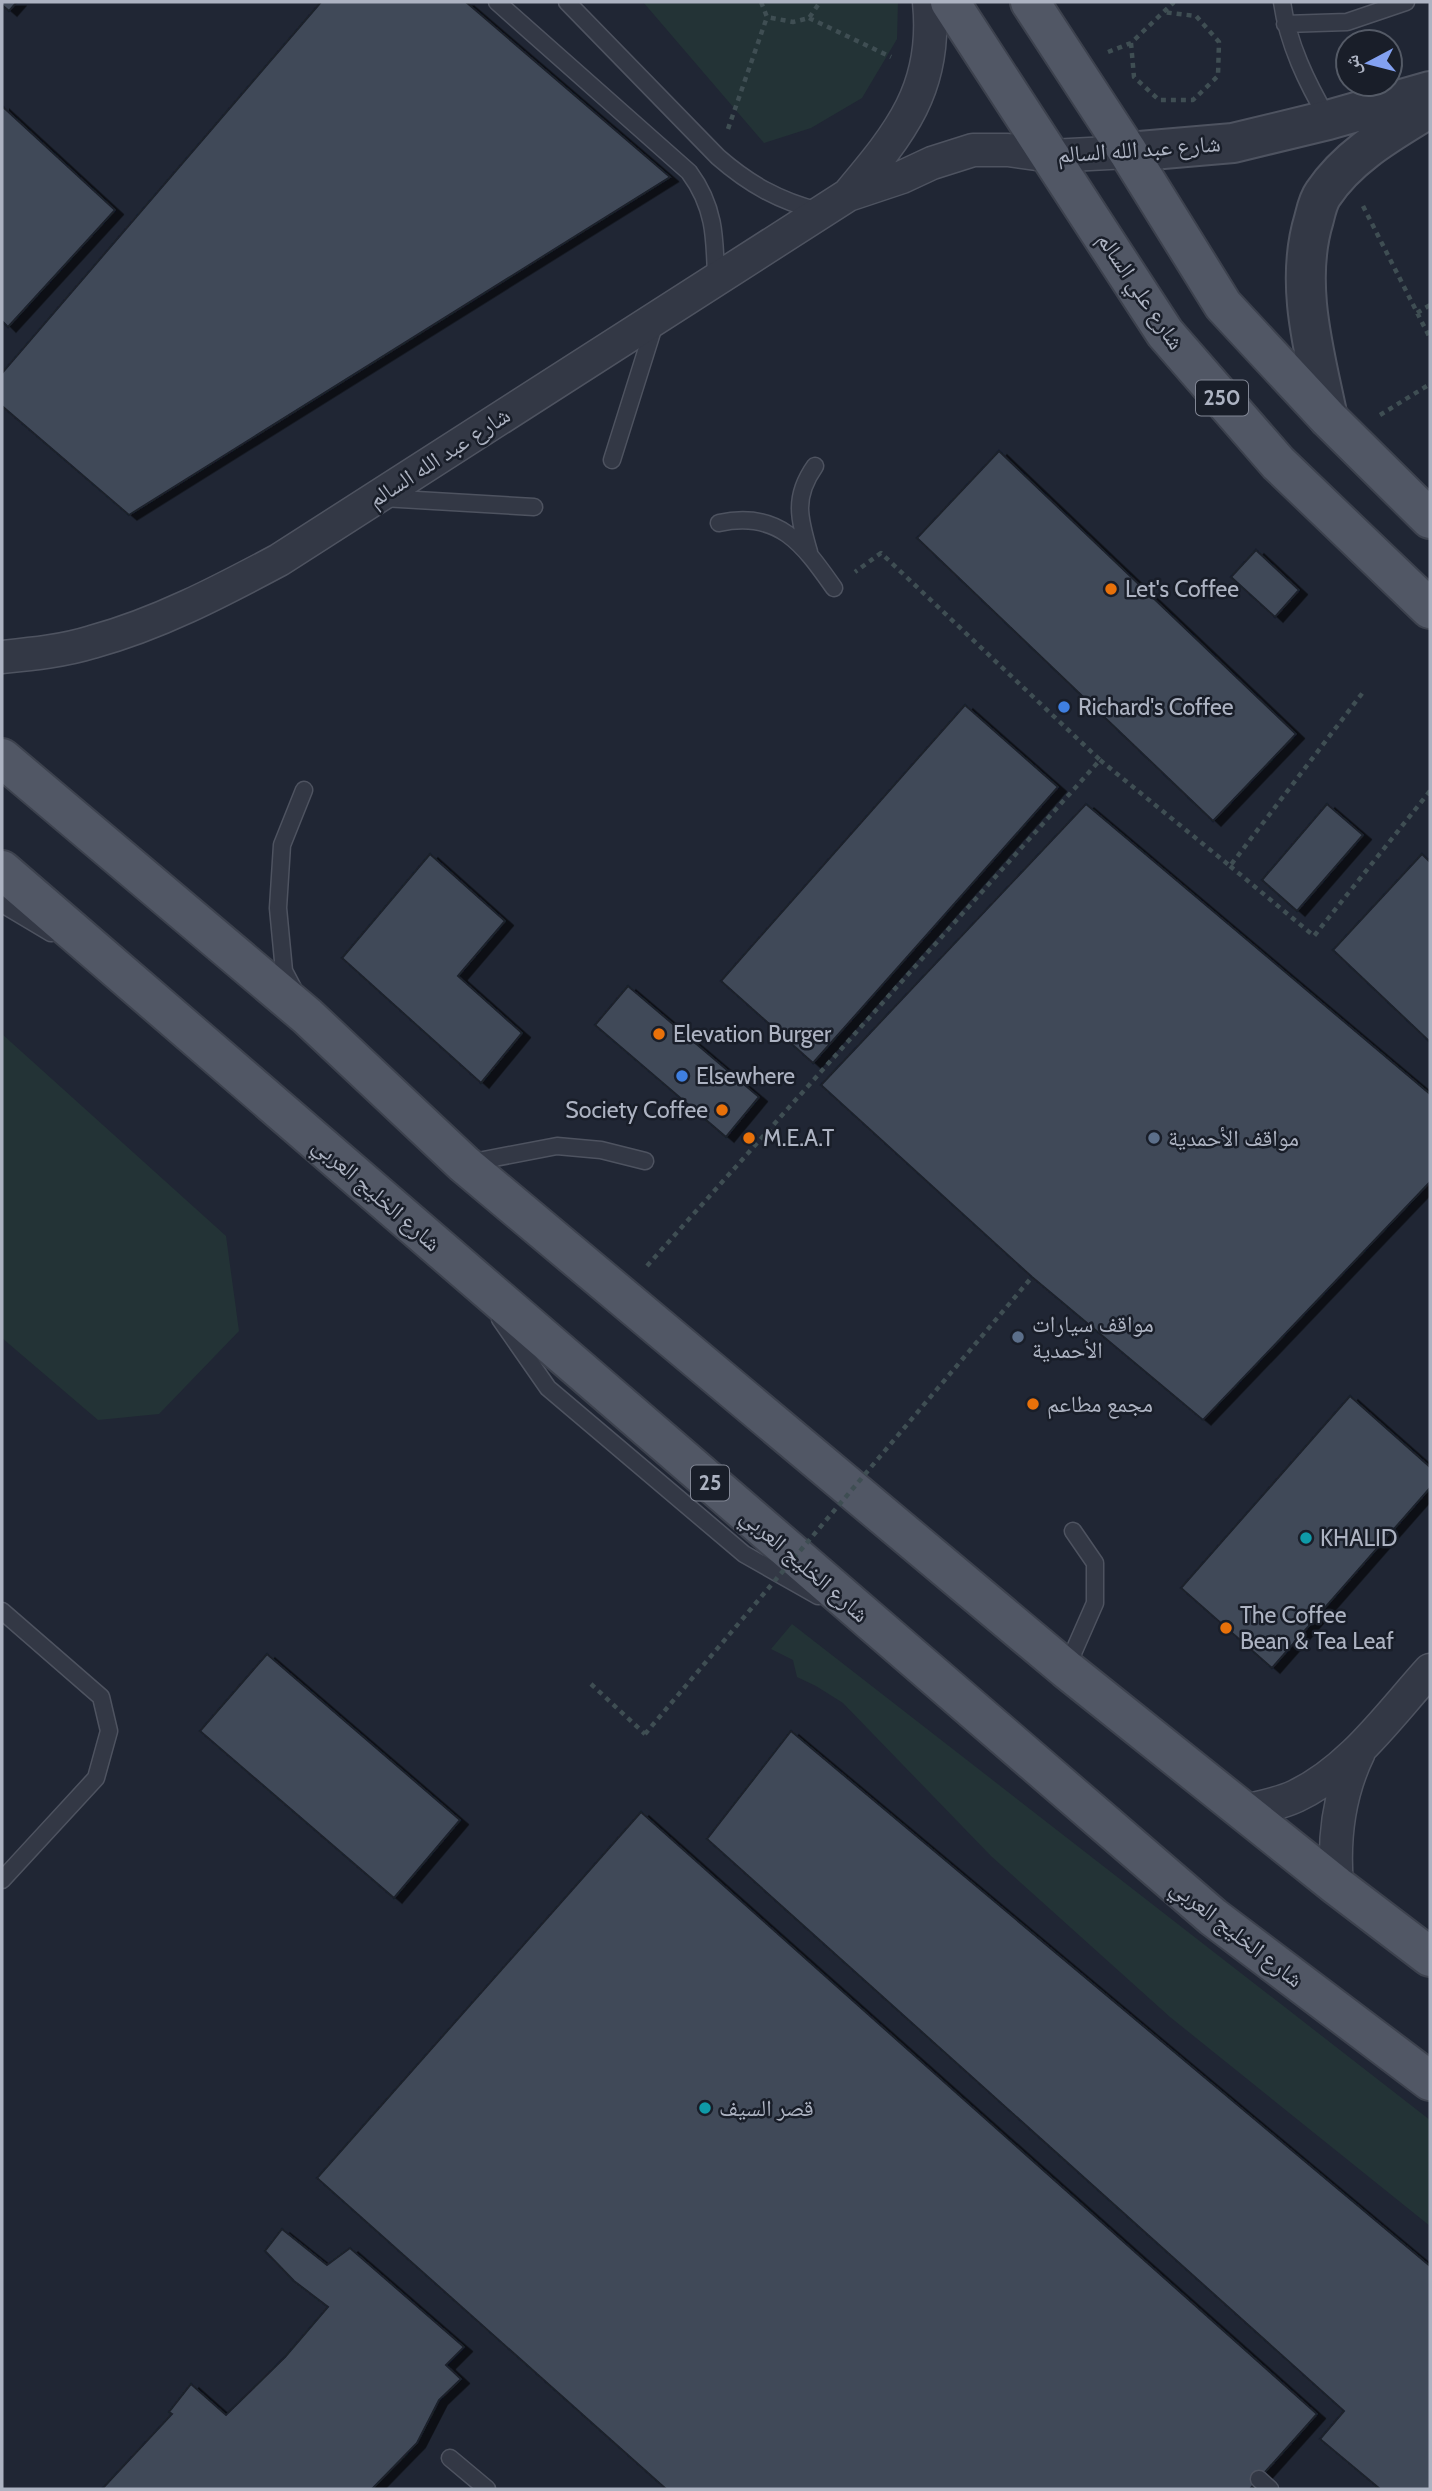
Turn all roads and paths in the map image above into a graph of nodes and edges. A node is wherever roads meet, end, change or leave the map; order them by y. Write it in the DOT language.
graph roads {
  1 [pos="496,2"];
  2 [pos="567,2"];
  3 [pos="761,2"];
  4 [pos="820,2"];
  5 [pos="929,2"];
  6 [pos="950,2"];
  7 [pos="1030,2"];
  8 [pos="1174,2"];
  9 [pos="1282,2"];
  10 [pos="1406,2"];
  11 [pos="1162,12"];
  12 [pos="767,17"];
  13 [pos="809,18"];
  14 [pos="1285,23"];
  15 [pos="1131,43"];
  16 [pos="1071,66"];
  17 [pos="924,72"];
  18 [pos="1430,91"];
  19 [pos="1430,108"];
  20 [pos="1328,120"];
  21 [pos="1128,152"];
  22 [pos="1051,156"];
  23 [pos="718,158"];
  24 [pos="1344,168"];
  25 [pos="848,195"];
  26 [pos="821,211"];
  27 [pos="716,280"];
  28 [pos="1430,305"];
  29 [pos="1417,313"];
  30 [pos="656,317"];
  31 [pos="1430,338"];
  32 [pos="1430,384"];
  33 [pos="1337,428"];
  34 [pos="612,460"];
  35 [pos="815,466"];
  36 [pos="376,498"];
  37 [pos="534,507"];
  38 [pos="1425,510"];
  39 [pos="719,523"];
  40 [pos="810,554"];
  41 [pos="834,588"];
  42 [pos="1430,609"];
  43 [pos="2,657"];
  44 [pos="1364,691"];
  45 [pos="2,758"];
  46 [pos="1100,760"];
  47 [pos="304,790"];
  48 [pos="1430,790"];
  49 [pos="1230,866"];
  50 [pos="2,870"];
  51 [pos="2,904"];
  52 [pos="132,983"];
  53 [pos="307,1016"];
  54 [pos="645,1161"];
  55 [pos="464,1164"];
  56 [pos="1032,1277"];
  57 [pos="620,1295"];
  58 [pos="1073,1531"];
  59 [pos="2,1611"];
  60 [pos="1066,1670"];
  61 [pos="1430,1670"];
  62 [pos="592,1684"];
  63 [pos="1361,1747"];
  64 [pos="1244,1811"];
  65 [pos="2,1880"];
  66 [pos="1337,1886"];
  67 [pos="1430,1957"];
  68 [pos="1430,2081"];
  69 [pos="450,2458"];
  70 [pos="487,2489"];
  1 -- 27 [label="lane"];
  2 -- 23 [label="lane"];
  3 -- 12 [label="path"];
  4 -- 13 [label="path"];
  5 -- 17 [label="street, شارع عبد الله السالم"];
  6 -- 22 [label="main road, شارع علي السالم / 250"];
  7 -- 16 [label="main road, 250"];
  8 -- 11 [label="path"];
  9 -- 14 [label="lane"];
  10 -- 14 [label="lane"];
  11 -- 15 [label="path"];
  11 -- 15 [label="path"];
  12 -- 13 [label="path"];
  12 -- 23 [label="path"];
  13 -- 17 [label="path"];
  14 -- 20 [label="lane"];
  15 -- 16 [label="path"];
  16 -- 21 [label="main road, 250"];
  17 -- 25 [label="street, شارع عبد الله السالم"];
  18 -- 20 [label="street, شارع عبد الله السالم"];
  19 -- 24 [label="street"];
  20 -- 21 [label="street, شارع عبد الله السالم"];
  21 -- 22 [label="street, شارع عبد الله السالم"];
  21 -- 33 [label="main road, 250"];
  22 -- 25 [label="street, شارع عبد الله السالم"];
  22 -- 42 [label="main road, شارع علي السالم / 250"];
  23 -- 26 [label="lane"];
  24 -- 29 [label="path"];
  24 -- 33 [label="street"];
  25 -- 26 [label="street, شارع عبد الله السالم"];
  26 -- 27 [label="street, شارع عبد الله السالم"];
  27 -- 30 [label="street, شارع عبد الله السالم"];
  28 -- 29 [label="path"];
  29 -- 31 [label="path"];
  30 -- 34 [label="lane"];
  30 -- 36 [label="street, شارع عبد الله السالم"];
  32 -- 33 [label="path"];
  33 -- 38 [label="main road, 250"];
  35 -- 40 [label="lane"];
  36 -- 37 [label="lane"];
  36 -- 43 [label="street, شارع عبد الله السالم"];
  39 -- 40 [label="lane"];
  40 -- 41 [label="lane"];
  41 -- 46 [label="path"];
  44 -- 49 [label="path"];
  45 -- 53 [label="main road"];
  46 -- 49 [label="path"];
  46 -- 57 [label="path"];
  47 -- 53 [label="lane"];
  48 -- 49 [label="path"];
  50 -- 52 [label="main road, شارع الخليج العربي / 25"];
  51 -- 52 [label="lane"];
  52 -- 68 [label="main road, شارع الخليج العربي / 25"];
  53 -- 55 [label="main road"];
  54 -- 55 [label="lane"];
  55 -- 57 [label="main road"];
  56 -- 62 [label="path, bridge"];
  57 -- 60 [label="main road"];
  58 -- 60 [label="lane"];
  59 -- 65 [label="lane"];
  60 -- 64 [label="main road"];
  61 -- 63 [label="street"];
  63 -- 64 [label="street"];
  63 -- 66 [label="street"];
  64 -- 66 [label="main road"];
  66 -- 67 [label="main road"];
  69 -- 70 [label="lane"];
}
